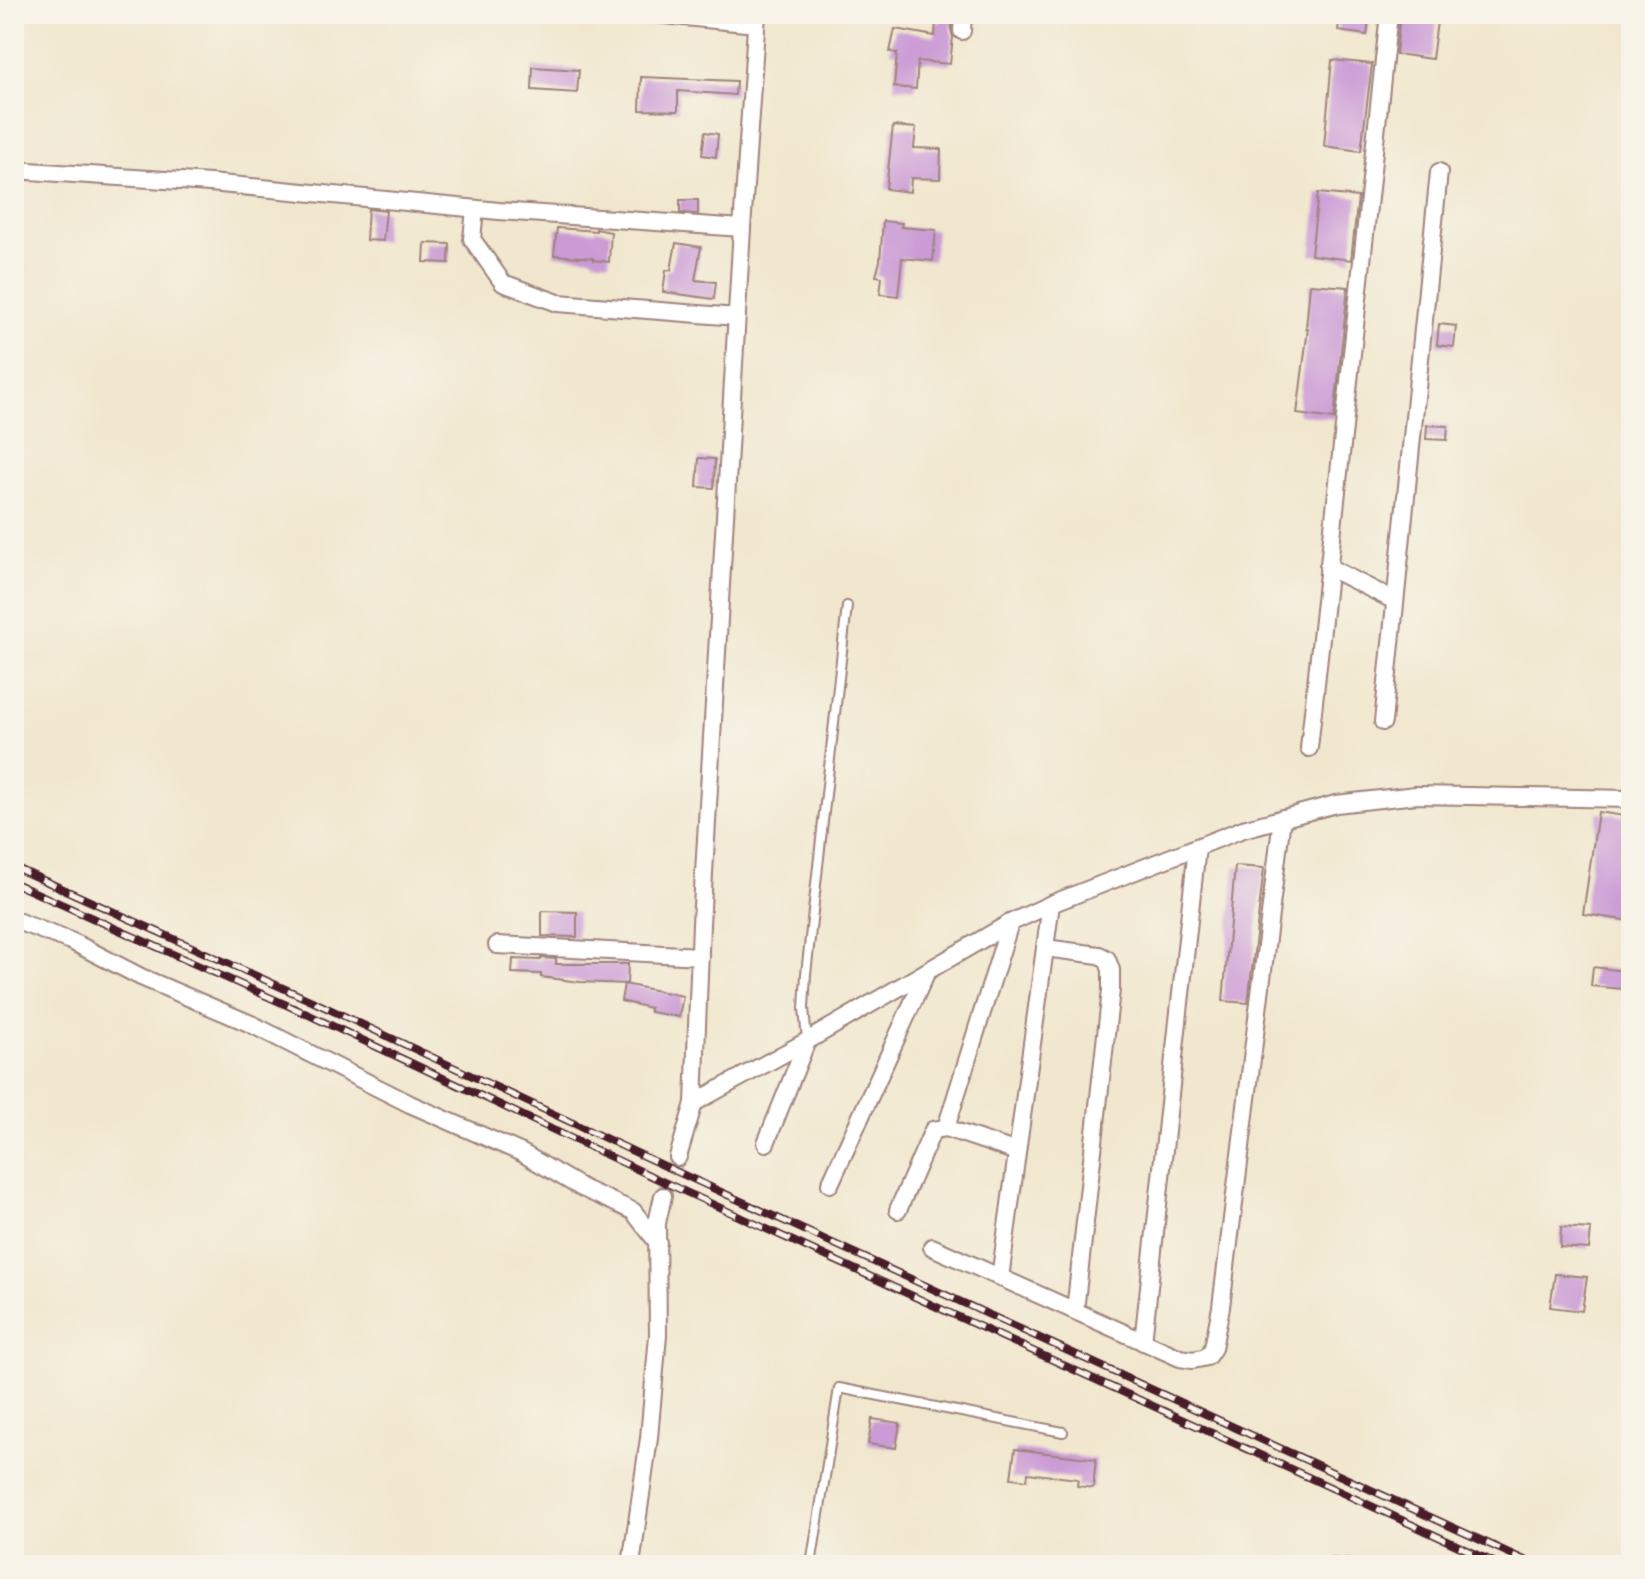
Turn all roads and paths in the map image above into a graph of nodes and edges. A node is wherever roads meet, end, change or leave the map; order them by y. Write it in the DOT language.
graph roads {
  1 [pos="654,14"];
  2 [pos="1389,14"];
  3 [pos="756,19"];
  4 [pos="14,170"];
  5 [pos="1439,172"];
  6 [pos="475,209"];
  7 [pos="742,228"];
  8 [pos="737,317"];
  9 [pos="1328,567"];
  10 [pos="1395,601"];
  11 [pos="847,606"];
  12 [pos="1383,722"];
  13 [pos="1309,748"];
  14 [pos="1631,799"];
  15 [pos="1282,818"];
  16 [pos="1197,847"];
  17 [pos="1051,904"];
  18 [pos="14,920"];
  19 [pos="1010,923"];
  20 [pos="497,945"];
  21 [pos="1045,948"];
  22 [pos="700,956"];
  23 [pos="927,971"];
  24 [pos="807,1041"];
  25 [pos="694,1103"];
  26 [pos="946,1128"];
  27 [pos="766,1143"];
  28 [pos="1017,1152"];
  29 [pos="678,1157"];
  30 [pos="830,1184"];
  31 [pos="663,1196"];
  32 [pos="898,1210"];
  33 [pos="658,1243"];
  34 [pos="932,1247"];
  35 [pos="1000,1278"];
  36 [pos="1075,1311"];
  37 [pos="1143,1342"];
  38 [pos="1063,1432"];
  39 [pos="631,1565"];
  40 [pos="811,1565"];
  41 [pos="1326,1565"];
  42 [pos="1355,1565"];
  1 -- 3 [label="street"];
  2 -- 9 [label="street"];
  3 -- 7 [label="street"];
  4 -- 6 [label="street"];
  5 -- 10 [label="street"];
  6 -- 7 [label="street"];
  6 -- 8 [label="street"];
  7 -- 8 [label="street"];
  8 -- 22 [label="street"];
  9 -- 10 [label="street"];
  9 -- 13 [label="street"];
  10 -- 12 [label="street"];
  11 -- 24 [label="lane"];
  14 -- 15 [label="street"];
  15 -- 16 [label="street"];
  15 -- 37 [label="street"];
  16 -- 17 [label="street"];
  16 -- 37 [label="street"];
  17 -- 19 [label="street"];
  17 -- 21 [label="street"];
  18 -- 33 [label="street"];
  19 -- 23 [label="street"];
  19 -- 26 [label="street"];
  20 -- 22 [label="street"];
  21 -- 28 [label="street"];
  21 -- 36 [label="street"];
  22 -- 25 [label="street"];
  23 -- 24 [label="street"];
  23 -- 30 [label="street"];
  24 -- 25 [label="street"];
  24 -- 27 [label="street"];
  25 -- 29 [label="street"];
  26 -- 28 [label="street"];
  26 -- 32 [label="street"];
  28 -- 35 [label="street"];
  31 -- 33 [label="street"];
  33 -- 39 [label="street"];
  34 -- 35 [label="street"];
  35 -- 36 [label="street"];
  36 -- 37 [label="street"];
  38 -- 40 [label="lane"];
  41 -- 42 [label="lane"];
}
